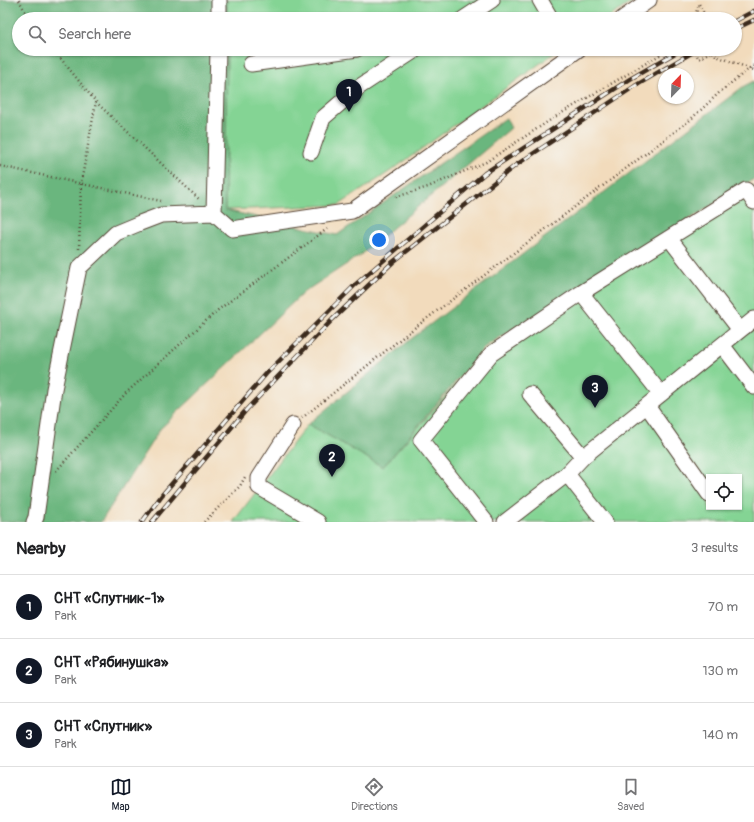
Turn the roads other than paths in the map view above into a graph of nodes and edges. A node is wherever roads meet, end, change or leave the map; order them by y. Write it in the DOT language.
graph roads {
  1 [pos="219,0"];
  2 [pos="492,0"];
  3 [pos="540,0"];
  4 [pos="649,0"];
  5 [pos="219,12"];
  6 [pos="474,12"];
  7 [pos="547,12"];
  8 [pos="632,12"];
  9 [pos="218,56"];
  10 [pos="308,56"];
  11 [pos="406,56"];
  12 [pos="566,56"];
  13 [pos="251,64"];
  14 [pos="311,152"];
  15 [pos="754,202"];
  16 [pos="214,213"];
  17 [pos="669,238"];
  18 [pos="581,293"];
  19 [pos="754,319"];
  20 [pos="740,330"];
  21 [pos="722,345"];
  22 [pos="754,387"];
  23 [pos="530,394"];
  24 [pos="661,394"];
  25 [pos="647,406"];
  26 [pos="293,425"];
  27 [pos="583,457"];
  28 [pos="566,474"];
  29 [pos="706,490"];
  30 [pos="34,522"];
  31 [pos="318,522"];
  32 [pos="486,522"];
  33 [pos="505,522"];
  34 [pos="604,522"];
  1 -- 5 [label="street"];
  2 -- 6 [label="street"];
  3 -- 7 [label="street"];
  4 -- 8 [label="street"];
  9 -- 16 [label="street"];
  10 -- 13 [label="street"];
  11 -- 14 [label="street"];
  12 -- 16 [label="street"];
  15 -- 17 [label="street"];
  16 -- 30 [label="street"];
  17 -- 18 [label="street"];
  17 -- 20 [label="street"];
  18 -- 24 [label="street"];
  18 -- 32 [label="street"];
  19 -- 20 [label="street"];
  20 -- 21 [label="street"];
  21 -- 22 [label="street"];
  21 -- 24 [label="street"];
  23 -- 27 [label="street"];
  24 -- 25 [label="street"];
  25 -- 27 [label="street"];
  25 -- 29 [label="street"];
  26 -- 31 [label="street"];
  27 -- 28 [label="street"];
  28 -- 33 [label="street"];
  28 -- 34 [label="street"];
}
